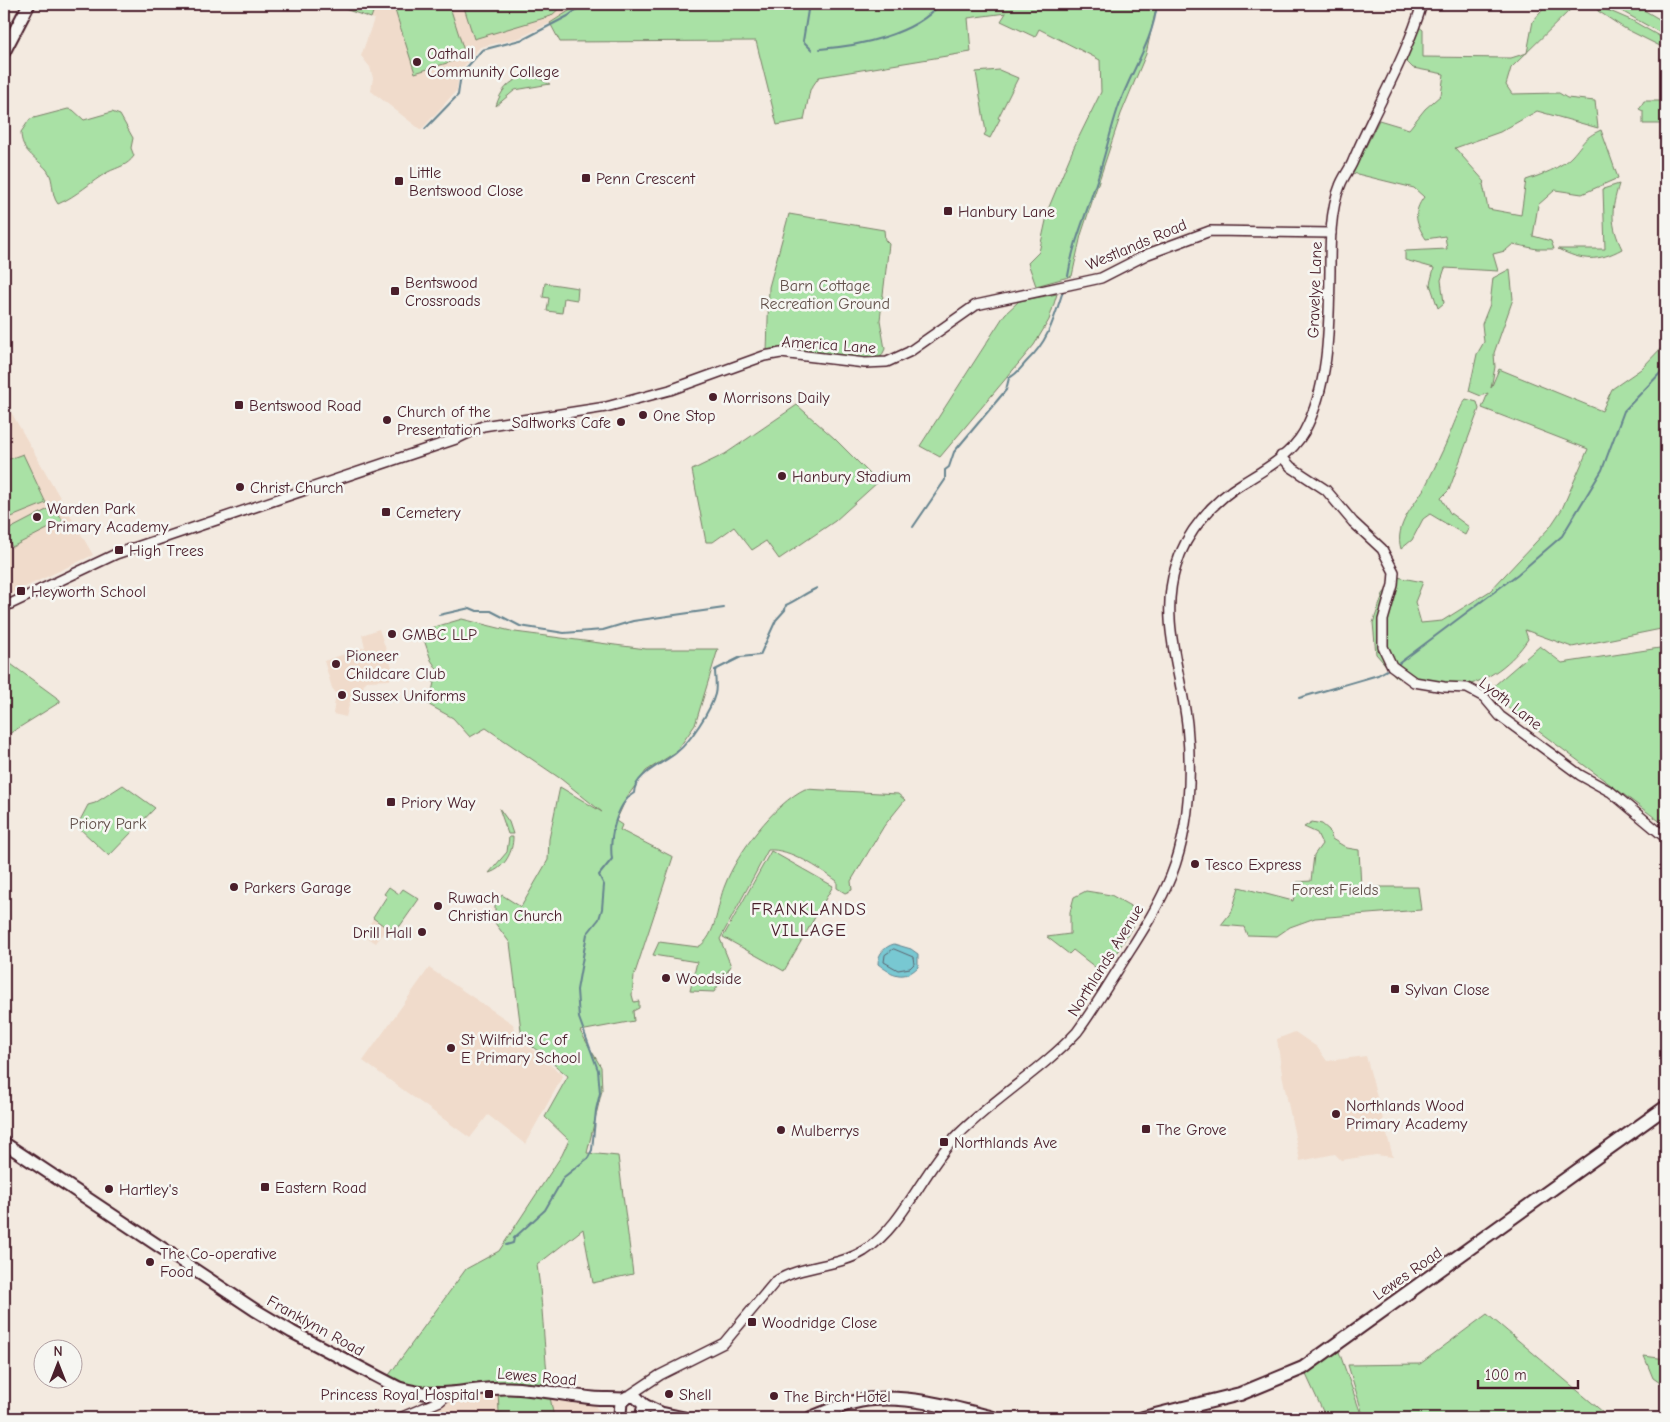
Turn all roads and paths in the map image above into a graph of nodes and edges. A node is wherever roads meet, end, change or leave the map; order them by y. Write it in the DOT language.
graph roads {
  1 [pos="29,4"];
  2 [pos="1422,4"];
  3 [pos="4,52"];
  4 [pos="1331,233"];
  5 [pos="1073,286"];
  6 [pos="1281,456"];
  7 [pos="1189,539"];
  8 [pos="4,607"];
  9 [pos="1666,838"];
  10 [pos="1666,1107"];
  11 [pos="4,1143"];
  12 [pos="645,1385"];
  13 [pos="447,1395"];
  14 [pos="625,1398"];
  15 [pos="595,1399"];
  16 [pos="643,1403"];
  17 [pos="661,1413"];
  18 [pos="622,1416"];
  19 [pos="400,1418"];
  20 [pos="640,1418"];
  21 [pos="684,1418"];
  22 [pos="811,1418"];
  23 [pos="993,1418"];
  24 [pos="1143,1418"];
  1 -- 3 [label="main road"];
  2 -- 4 [label="street, Gravelye Lane"];
  4 -- 5 [label="street, Westlands Road"];
  4 -- 6 [label="street, Gravelye Lane"];
  5 -- 8 [label="street, America Lane"];
  6 -- 7 [label="street, Gravelye Lane"];
  6 -- 9 [label="street, Lyoth Lane"];
  7 -- 12 [label="street, Northlands Avenue"];
  10 -- 24 [label="highway, Lewes Road"];
  11 -- 13 [label="main road, Franklynn Road"];
  12 -- 14 [label="street, Northlands Avenue"];
  12 -- 16 [label="street"];
  13 -- 15 [label="main road, Lewes Road"];
  13 -- 19 [label="street"];
  14 -- 15 [label="main road, Lewes Road"];
  14 -- 16 [label="main road, Lewes Road"];
  14 -- 18 [label="main road"];
  15 -- 18 [label="main road, Lewes Road"];
  16 -- 17 [label="main road, Lewes Road"];
  16 -- 20 [label="main road"];
  17 -- 20 [label="main road"];
  17 -- 21 [label="main road"];
  22 -- 23 [label="highway"];
}
